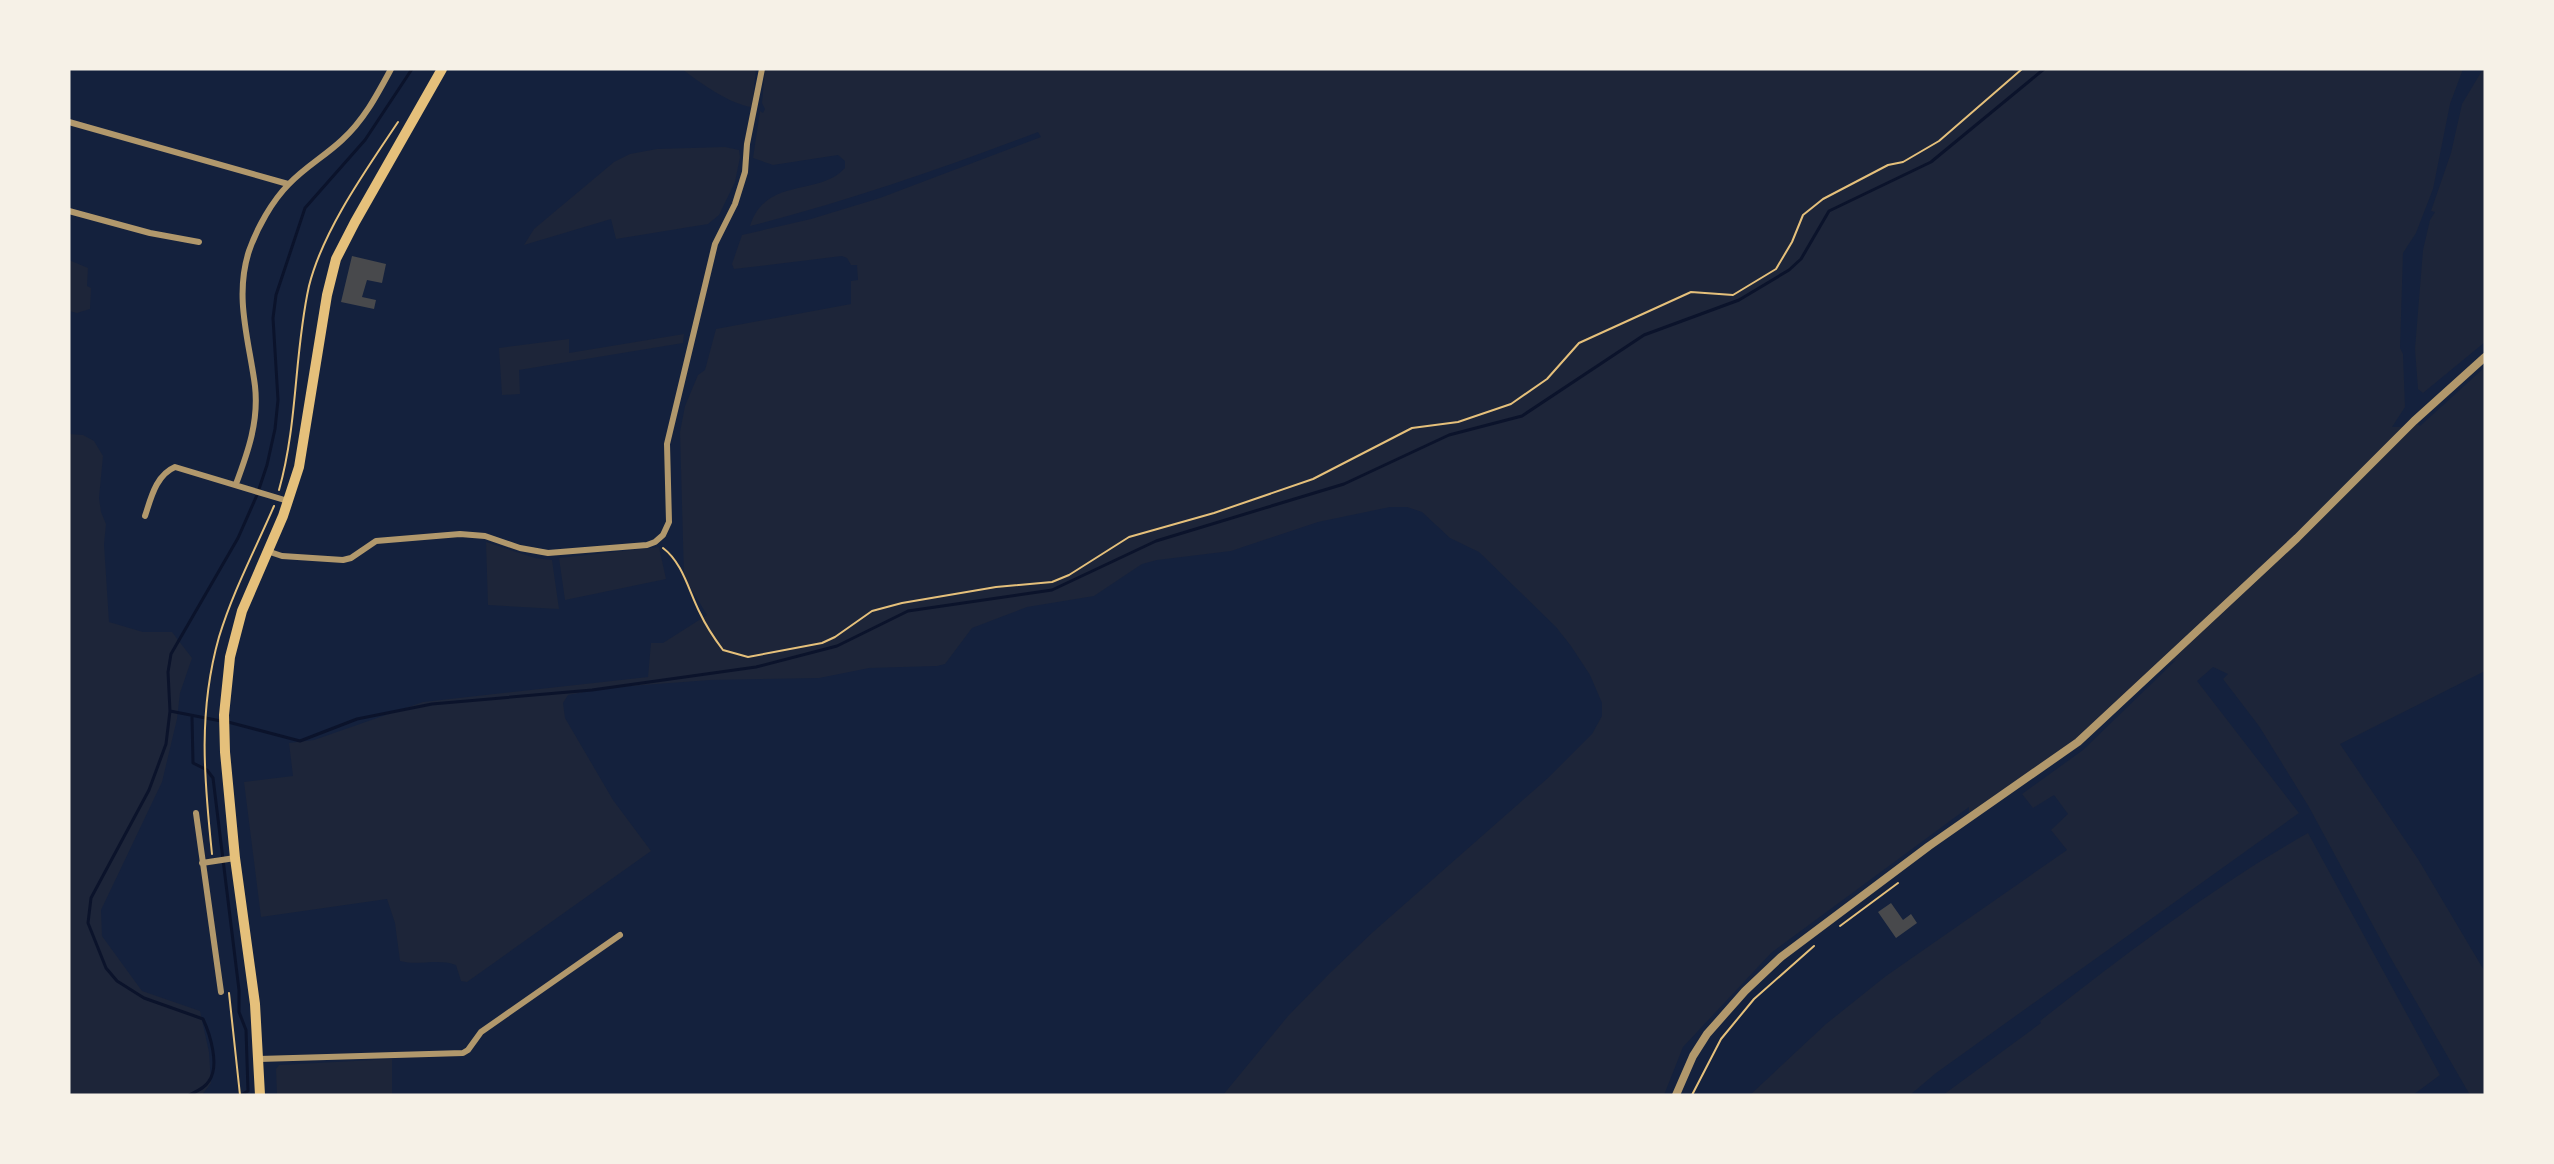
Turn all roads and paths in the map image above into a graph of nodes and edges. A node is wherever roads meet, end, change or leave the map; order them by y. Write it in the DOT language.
graph roads {
  1 [pos="391,69"];
  2 [pos="442,69"];
  3 [pos="762,69"];
  4 [pos="2022,69"];
  5 [pos="403,115"];
  6 [pos="69,122"];
  7 [pos="288,184"];
  8 [pos="69,211"];
  9 [pos="199,242"];
  10 [pos="2485,357"];
  11 [pos="236,484"];
  12 [pos="278,498"];
  13 [pos="145,516"];
  14 [pos="656,542"];
  15 [pos="267,551"];
  16 [pos="204,772"];
  17 [pos="196,813"];
  18 [pos="227,860"];
  19 [pos="202,863"];
  20 [pos="1902,878"];
  21 [pos="1839,927"];
  22 [pos="620,935"];
  23 [pos="1822,939"];
  24 [pos="221,992"];
  25 [pos="259,1059"];
  26 [pos="260,1095"];
  27 [pos="1676,1095"];
  28 [pos="1692,1095"];
  1 -- 7 [label="street"];
  2 -- 12 [label="main road"];
  3 -- 14 [label="street"];
  4 -- 14 [label="path"];
  5 -- 12 [label="path"];
  6 -- 7 [label="street"];
  7 -- 11 [label="street"];
  8 -- 9 [label="street"];
  10 -- 27 [label="street"];
  11 -- 12 [label="street"];
  11 -- 13 [label="street"];
  12 -- 15 [label="main road"];
  12 -- 16 [label="path"];
  14 -- 15 [label="street"];
  15 -- 18 [label="main road"];
  17 -- 19 [label="street"];
  18 -- 19 [label="street"];
  18 -- 25 [label="main road"];
  19 -- 24 [label="street"];
  20 -- 21 [label="path"];
  22 -- 25 [label="street"];
  23 -- 28 [label="path"];
  25 -- 26 [label="main road"];
}
